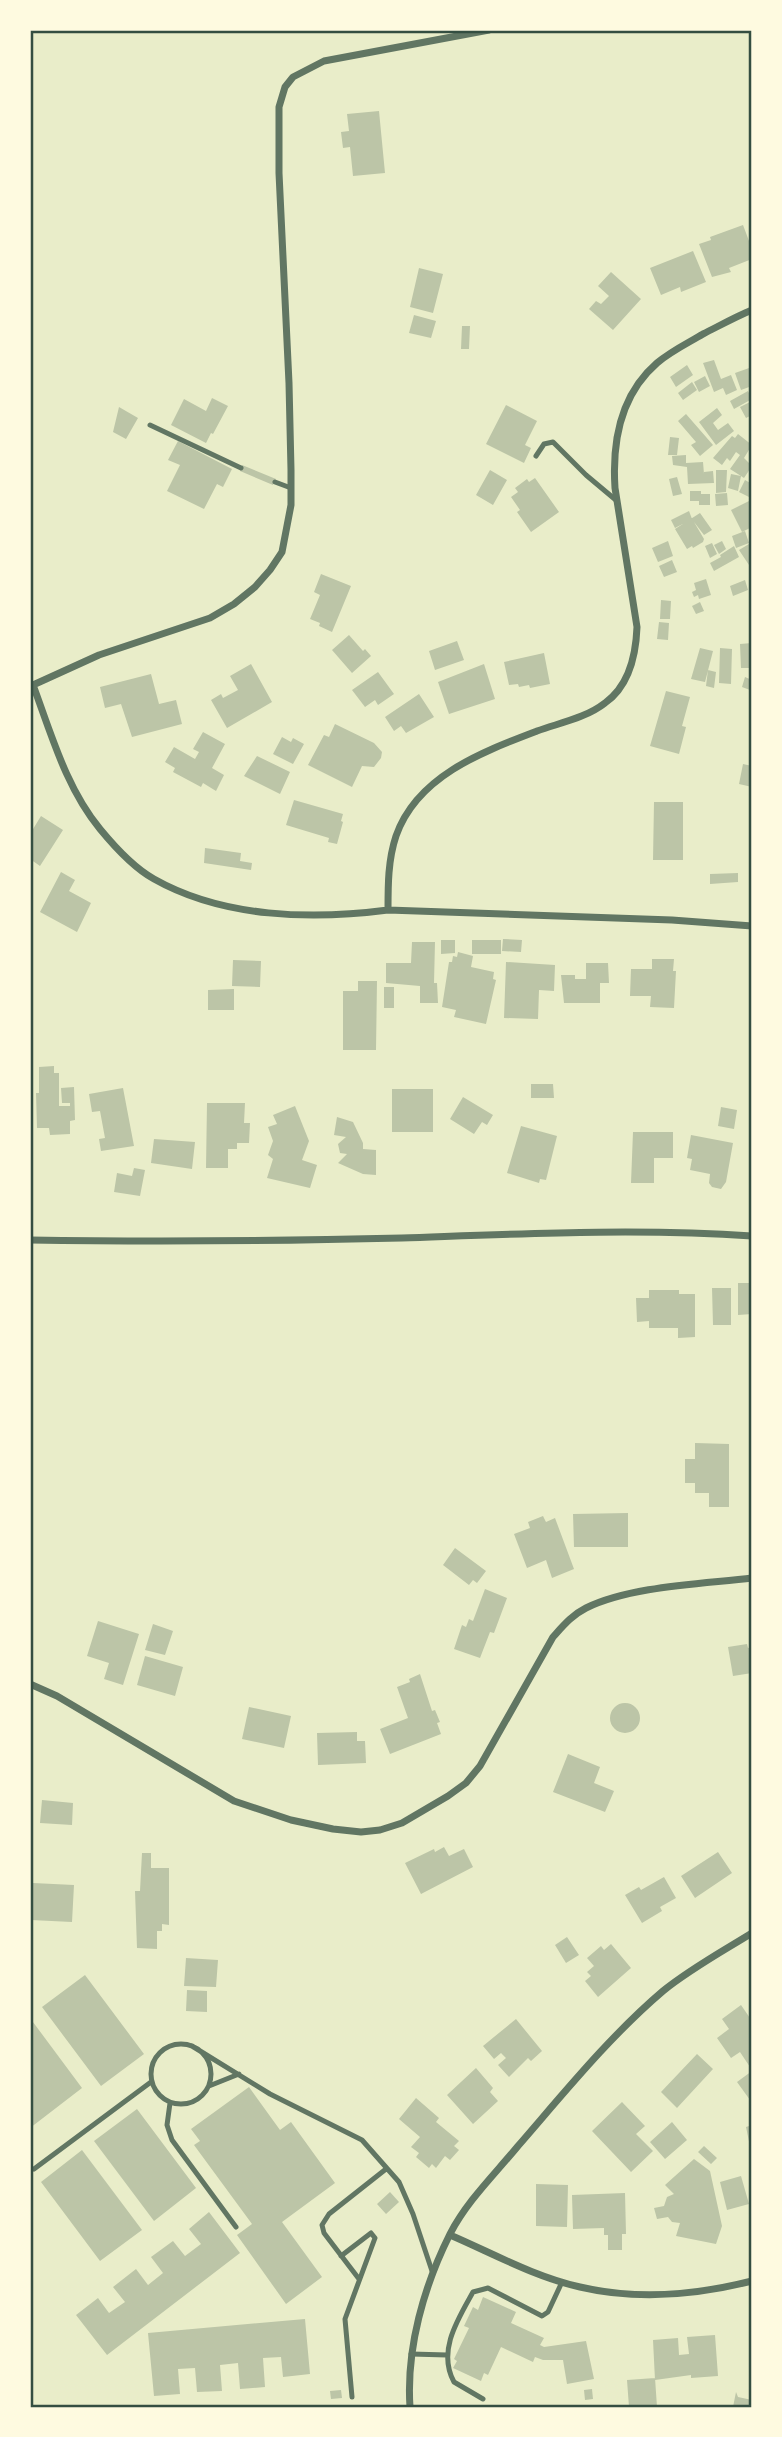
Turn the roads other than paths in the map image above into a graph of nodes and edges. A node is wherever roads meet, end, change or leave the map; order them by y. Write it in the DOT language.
graph roads {
  1 [pos="489,30"];
  2 [pos="752,310"];
  3 [pos="150,425"];
  4 [pos="536,456"];
  5 [pos="241,468"];
  6 [pos="275,482"];
  7 [pos="290,488"];
  8 [pos="617,501"];
  9 [pos="31,684"];
  10 [pos="388,910"];
  11 [pos="752,926"];
  12 [pos="752,1236"];
  13 [pos="30,1240"];
  14 [pos="752,1578"];
  15 [pos="30,1684"];
  16 [pos="752,1933"];
  17 [pos="192,2046"];
  18 [pos="239,2074"];
  19 [pos="151,2082"];
  20 [pos="209,2085"];
  21 [pos="170,2103"];
  22 [pos="34,2169"];
  23 [pos="386,2169"];
  24 [pos="236,2227"];
  25 [pos="450,2235"];
  26 [pos="341,2256"];
  27 [pos="433,2273"];
  28 [pos="359,2279"];
  29 [pos="752,2281"];
  30 [pos="562,2282"];
  31 [pos="411,2354"];
  32 [pos="447,2355"];
  33 [pos="352,2397"];
  34 [pos="483,2399"];
  35 [pos="410,2407"];
  1 -- 7 [label="street"];
  2 -- 8 [label="street"];
  3 -- 5 [label="lane"];
  4 -- 8 [label="lane"];
  6 -- 7 [label="lane"];
  7 -- 9 [label="street"];
  8 -- 10 [label="street"];
  9 -- 10 [label="street"];
  10 -- 11 [label="street"];
  12 -- 13 [label="street"];
  14 -- 15 [label="street"];
  16 -- 25 [label="street"];
  17 -- 18 [label="lane"];
  17 -- 19 [label="lane"];
  17 -- 20 [label="lane"];
  18 -- 20 [label="lane"];
  18 -- 23 [label="lane"];
  19 -- 21 [label="lane"];
  19 -- 22 [label="lane"];
  20 -- 21 [label="lane"];
  21 -- 24 [label="lane"];
  23 -- 26 [label="lane"];
  23 -- 27 [label="lane"];
  25 -- 27 [label="street"];
  25 -- 30 [label="street"];
  26 -- 28 [label="lane"];
  26 -- 28 [label="lane"];
  27 -- 31 [label="street"];
  28 -- 33 [label="lane"];
  29 -- 30 [label="street"];
  30 -- 32 [label="lane"];
  31 -- 32 [label="lane"];
  31 -- 35 [label="street"];
  32 -- 34 [label="lane"];
}
